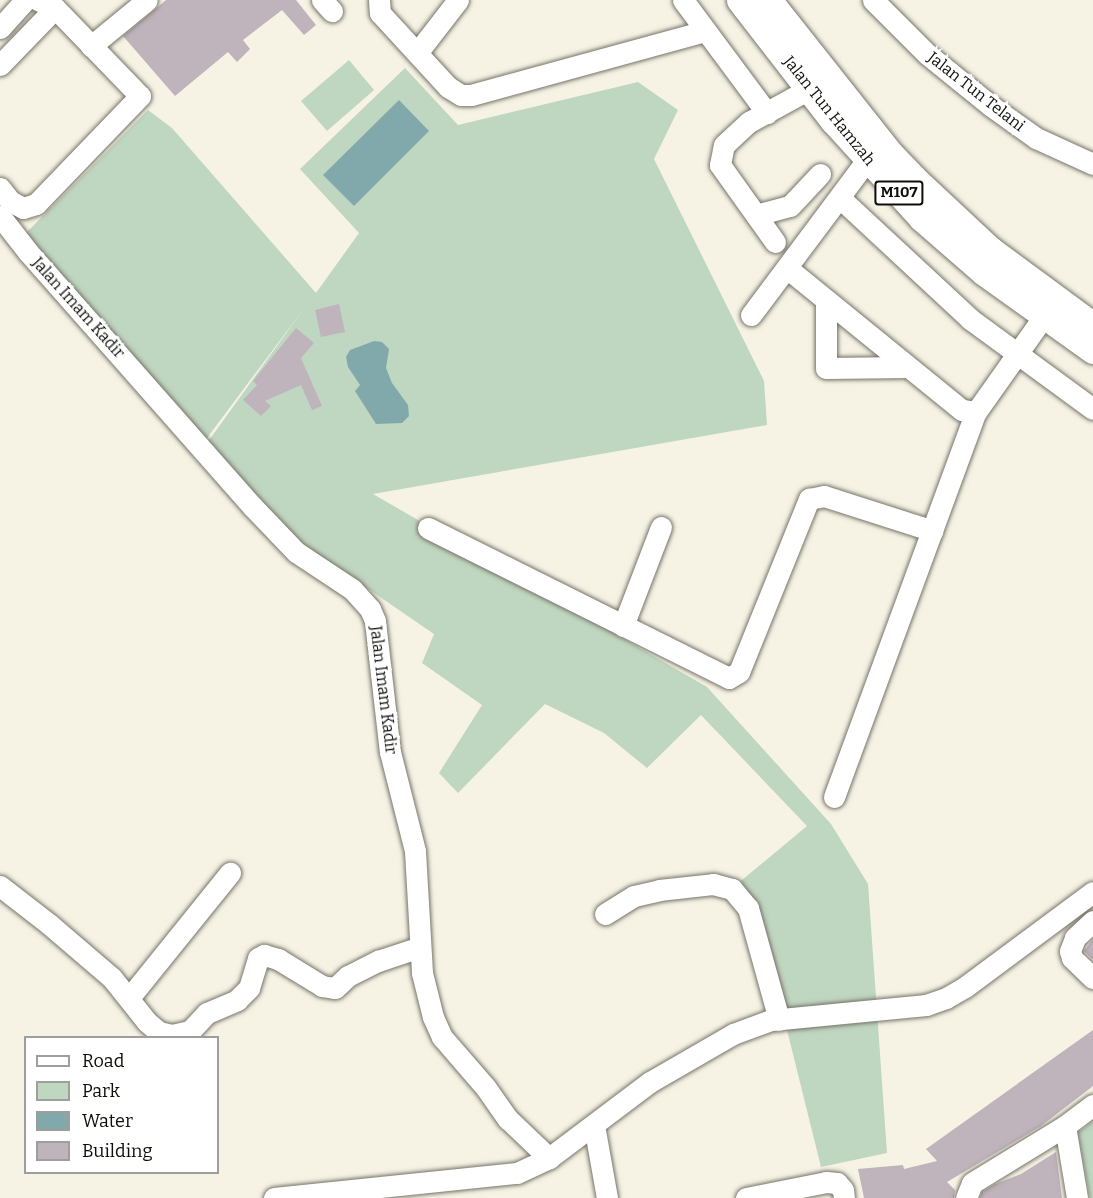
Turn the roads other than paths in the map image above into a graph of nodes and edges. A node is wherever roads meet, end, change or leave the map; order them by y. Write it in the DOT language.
graph roads {
  1 [pos="25,0"];
  2 [pos="147,0"];
  3 [pos="379,0"];
  4 [pos="458,0"];
  5 [pos="683,0"];
  6 [pos="740,0"];
  7 [pos="768,0"];
  8 [pos="873,0"];
  9 [pos="46,4"];
  10 [pos="0,28"];
  11 [pos="705,31"];
  12 [pos="91,46"];
  13 [pos="417,53"];
  14 [pos="0,65"];
  15 [pos="809,89"];
  16 [pos="767,113"];
  17 [pos="867,160"];
  18 [pos="1093,164"];
  19 [pos="820,174"];
  20 [pos="0,188"];
  21 [pos="840,198"];
  22 [pos="756,215"];
  23 [pos="0,216"];
  24 [pos="774,242"];
  25 [pos="787,268"];
  26 [pos="826,300"];
  27 [pos="751,315"];
  28 [pos="1044,316"];
  29 [pos="1093,326"];
  30 [pos="1093,350"];
  31 [pos="1018,354"];
  32 [pos="908,367"];
  33 [pos="1093,409"];
  34 [pos="976,412"];
  35 [pos="661,527"];
  36 [pos="428,528"];
  37 [pos="933,531"];
  38 [pos="622,626"];
  39 [pos="834,796"];
  40 [pos="230,873"];
  41 [pos="0,886"];
  42 [pos="1093,892"];
  43 [pos="605,914"];
  44 [pos="1093,921"];
  45 [pos="1047,927"];
  46 [pos="1072,944"];
  47 [pos="420,947"];
  48 [pos="1093,978"];
  49 [pos="129,998"];
  50 [pos="779,1020"];
  51 [pos="1093,1105"];
  52 [pos="594,1125"];
  53 [pos="1065,1126"];
  54 [pos="549,1158"];
  55 [pos="841,1191"];
  56 [pos="274,1198"];
  57 [pos="606,1198"];
  58 [pos="746,1198"];
  59 [pos="966,1198"];
  60 [pos="1077,1198"];
  1 -- 10 [label="street"];
  2 -- 12 [label="street"];
  3 -- 13 [label="street"];
  4 -- 13 [label="street"];
  5 -- 11 [label="street"];
  6 -- 15 [label="main road, Jalan Tun Hamzah / M107"];
  7 -- 29 [label="main road, Jalan Tun Hamzah / M107"];
  8 -- 18 [label="street, Jalan Tun Telani"];
  9 -- 12 [label="street"];
  9 -- 14 [label="street"];
  11 -- 13 [label="street"];
  11 -- 16 [label="street"];
  12 -- 20 [label="street"];
  15 -- 16 [label="street"];
  15 -- 17 [label="main road, Jalan Tun Hamzah / M107"];
  16 -- 22 [label="street"];
  17 -- 21 [label="street"];
  17 -- 28 [label="main road, Jalan Tun Hamzah / M107"];
  19 -- 22 [label="street"];
  21 -- 25 [label="street"];
  21 -- 31 [label="street"];
  22 -- 24 [label="street"];
  23 -- 47 [label="street, Jalan Imam Kadir"];
  25 -- 26 [label="street"];
  25 -- 27 [label="street"];
  26 -- 32 [label="street"];
  26 -- 32 [label="street"];
  28 -- 30 [label="main road, Jalan Tun Hamzah / M107"];
  28 -- 31 [label="street"];
  31 -- 33 [label="street"];
  31 -- 34 [label="street"];
  32 -- 34 [label="street"];
  34 -- 37 [label="street"];
  35 -- 38 [label="street"];
  36 -- 38 [label="street"];
  37 -- 38 [label="street"];
  37 -- 39 [label="street"];
  40 -- 49 [label="street"];
  41 -- 49 [label="street"];
  42 -- 45 [label="street"];
  43 -- 50 [label="street"];
  44 -- 46 [label="street"];
  45 -- 46 [label="street"];
  45 -- 50 [label="street"];
  46 -- 48 [label="street"];
  47 -- 49 [label="street"];
  47 -- 54 [label="street, Jalan Imam Kadir"];
  50 -- 52 [label="street"];
  51 -- 53 [label="street"];
  52 -- 54 [label="street"];
  52 -- 57 [label="street"];
  53 -- 59 [label="street"];
  53 -- 60 [label="street"];
  54 -- 56 [label="street"];
  55 -- 58 [label="street"];
}
